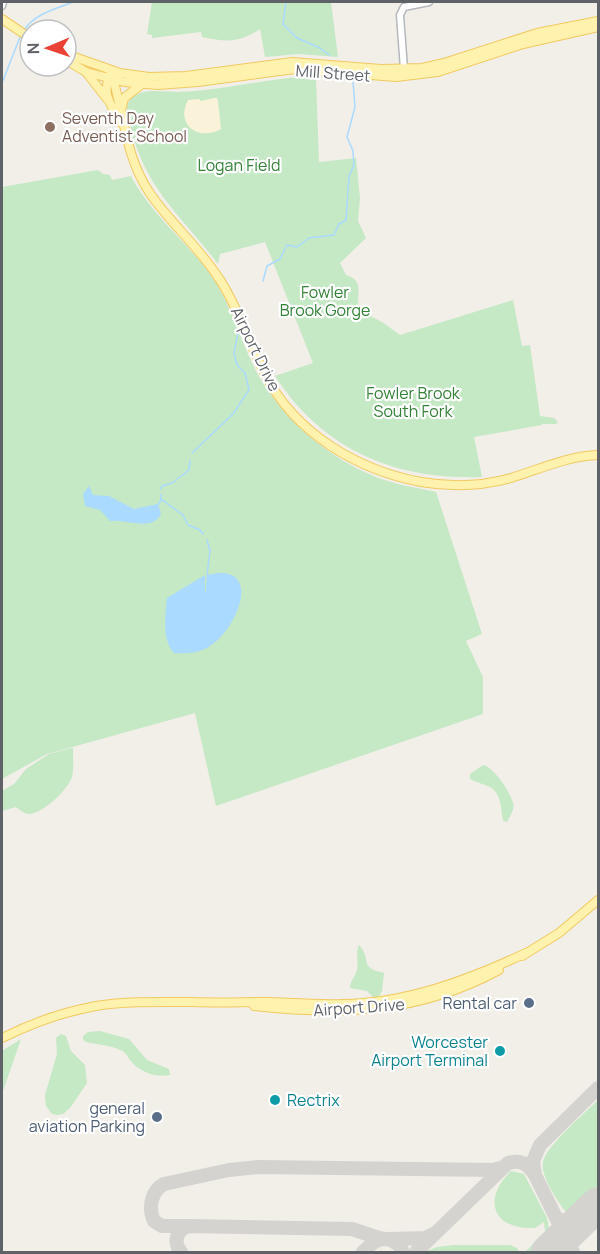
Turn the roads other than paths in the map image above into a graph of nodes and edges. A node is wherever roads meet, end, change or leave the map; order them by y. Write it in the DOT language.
graph roads {
  1 [pos="3,2"];
  2 [pos="429,2"];
  3 [pos="2,6"];
  4 [pos="2,19"];
  5 [pos="598,21"];
  6 [pos="598,27"];
  7 [pos="18,29"];
  8 [pos="78,60"];
  9 [pos="78,67"];
  10 [pos="404,69"];
  11 [pos="86,72"];
  12 [pos="111,76"];
  13 [pos="142,84"];
  14 [pos="107,100"];
  15 [pos="121,111"];
  16 [pos="123,128"];
  17 [pos="598,455"];
  18 [pos="598,900"];
  19 [pos="2,1038"];
  1 -- 3 [label="street"];
  2 -- 10 [label="street"];
  4 -- 7 [label="main road"];
  5 -- 10 [label="main road, Mill Street"];
  6 -- 13 [label="main road, Mill Street"];
  8 -- 12 [label="main road, Mill Street"];
  9 -- 11 [label="main road, Mill Street"];
  10 -- 12 [label="main road, Mill Street"];
  11 -- 12 [label="main road, Mill Street"];
  11 -- 14 [label="main road, Airport Drive"];
  12 -- 13 [label="main road, Mill Street"];
  12 -- 14 [label="main road"];
  12 -- 15 [label="main road, Airport Drive"];
  13 -- 15 [label="main road"];
  14 -- 16 [label="main road, Airport Drive"];
  15 -- 16 [label="main road, Airport Drive"];
  16 -- 17 [label="main road, Airport Drive"];
  18 -- 19 [label="main road, Airport Drive"];
}
